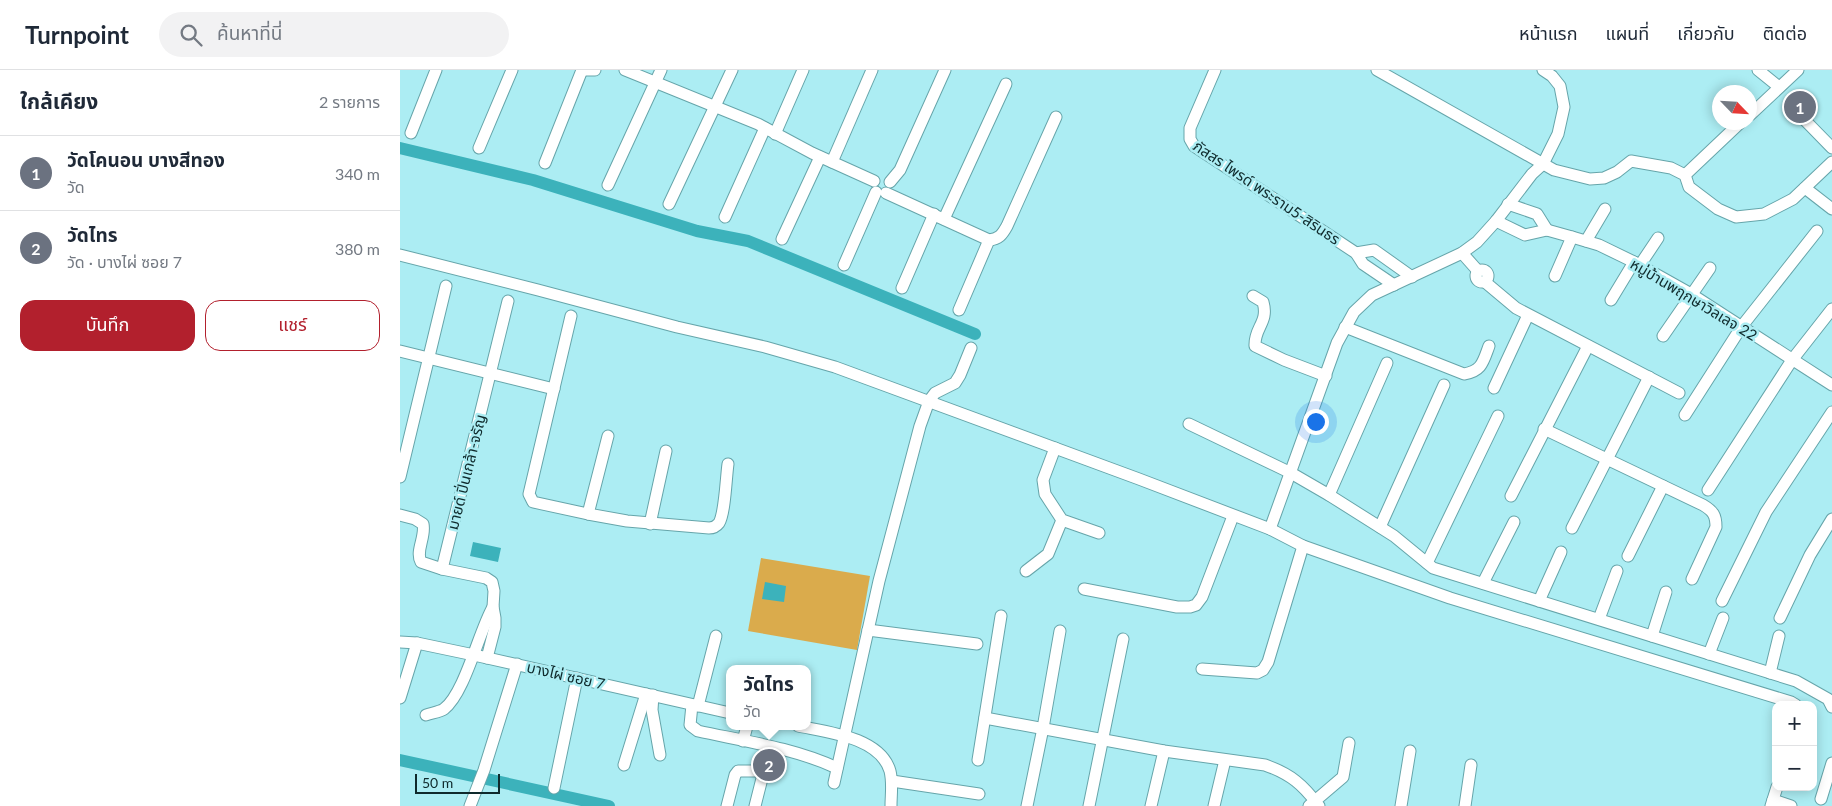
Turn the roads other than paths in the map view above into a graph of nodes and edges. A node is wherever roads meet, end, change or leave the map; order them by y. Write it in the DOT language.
graph roads {
  1 [pos="436,70"];
  2 [pos="512,70"];
  3 [pos="583,70"];
  4 [pos="595,70"];
  5 [pos="625,70"];
  6 [pos="661,70"];
  7 [pos="732,70"];
  8 [pos="803,70"];
  9 [pos="872,70"];
  10 [pos="945,70"];
  11 [pos="1215,70"];
  12 [pos="1377,70"];
  13 [pos="1543,70"];
  14 [pos="1758,70"];
  15 [pos="1798,70"];
  16 [pos="655,83"];
  17 [pos="1006,84"];
  18 [pos="1779,87"];
  19 [pos="714,107"];
  20 [pos="1757,108"];
  21 [pos="1793,108"];
  22 [pos="1056,117"];
  23 [pos="1733,130"];
  24 [pos="770,131"];
  25 [pos="411,133"];
  26 [pos="479,148"];
  27 [pos="1832,148"];
  28 [pos="820,157"];
  29 [pos="832,162"];
  30 [pos="1832,162"];
  31 [pos="545,163"];
  32 [pos="1543,164"];
  33 [pos="1685,175"];
  34 [pos="608,185"];
  35 [pos="882,187"];
  36 [pos="1805,188"];
  37 [pos="669,204"];
  38 [pos="1508,204"];
  39 [pos="1830,204"];
  40 [pos="1605,209"];
  41 [pos="725,217"];
  42 [pos="939,217"];
  43 [pos="1496,222"];
  44 [pos="1547,230"];
  45 [pos="1817,231"];
  46 [pos="1572,237"];
  47 [pos="1658,238"];
  48 [pos="782,239"];
  49 [pos="989,240"];
  50 [pos="1586,241"];
  51 [pos="1356,253"];
  52 [pos="1462,253"];
  53 [pos="400,255"];
  54 [pos="1637,264"];
  55 [pos="844,265"];
  56 [pos="1710,268"];
  57 [pos="1412,276"];
  58 [pos="1555,276"];
  59 [pos="1394,285"];
  60 [pos="446,286"];
  61 [pos="902,288"];
  62 [pos="1691,294"];
  63 [pos="1253,296"];
  64 [pos="508,300"];
  65 [pos="1611,300"];
  66 [pos="1832,309"];
  67 [pos="958,310"];
  68 [pos="1528,315"];
  69 [pos="571,316"];
  70 [pos="1742,326"];
  71 [pos="1345,328"];
  72 [pos="1663,336"];
  73 [pos="1490,346"];
  74 [pos="1588,346"];
  75 [pos="971,348"];
  76 [pos="400,351"];
  77 [pos="428,358"];
  78 [pos="1792,360"];
  79 [pos="1387,363"];
  80 [pos="491,374"];
  81 [pos="1326,376"];
  82 [pos="1649,377"];
  83 [pos="1444,385"];
  84 [pos="1832,385"];
  85 [pos="1494,388"];
  86 [pos="554,389"];
  87 [pos="1679,393"];
  88 [pos="929,401"];
  89 [pos="1832,412"];
  90 [pos="1684,415"];
  91 [pos="1498,416"];
  92 [pos="1189,424"];
  93 [pos="1544,429"];
  94 [pos="608,436"];
  95 [pos="1055,448"];
  96 [pos="666,451"];
  97 [pos="1606,458"];
  98 [pos="728,464"];
  99 [pos="1291,473"];
  100 [pos="400,477"];
  101 [pos="1663,486"];
  102 [pos="1708,490"];
  103 [pos="1329,495"];
  104 [pos="1511,496"];
  105 [pos="588,514"];
  106 [pos="400,515"];
  107 [pos="1233,516"];
  108 [pos="1832,519"];
  109 [pos="1062,520"];
  110 [pos="1514,522"];
  111 [pos="650,524"];
  112 [pos="1380,527"];
  113 [pos="1572,528"];
  114 [pos="1270,529"];
  115 [pos="1099,533"];
  116 [pos="1303,546"];
  117 [pos="1561,552"];
  118 [pos="1628,556"];
  119 [pos="1427,563"];
  120 [pos="442,569"];
  121 [pos="1026,571"];
  122 [pos="1616,571"];
  123 [pos="1692,579"];
  124 [pos="1483,583"];
  125 [pos="1084,589"];
  126 [pos="1666,592"];
  127 [pos="1539,601"];
  128 [pos="1722,601"];
  129 [pos="493,606"];
  130 [pos="1001,616"];
  131 [pos="1723,618"];
  132 [pos="1780,618"];
  133 [pos="1598,619"];
  134 [pos="868,630"];
  135 [pos="1060,631"];
  136 [pos="716,636"];
  137 [pos="1652,636"];
  138 [pos="1779,636"];
  139 [pos="1123,640"];
  140 [pos="400,642"];
  141 [pos="416,643"];
  142 [pos="977,644"];
  143 [pos="1709,654"];
  144 [pos="474,655"];
  145 [pos="487,658"];
  146 [pos="517,664"];
  147 [pos="1202,669"];
  148 [pos="1770,673"];
  149 [pos="577,678"];
  150 [pos="650,694"];
  151 [pos="400,698"];
  152 [pos="1788,701"];
  153 [pos="1831,703"];
  154 [pos="695,706"];
  155 [pos="726,712"];
  156 [pos="426,715"];
  157 [pos="985,718"];
  158 [pos="811,728"];
  159 [pos="1043,728"];
  160 [pos="746,730"];
  161 [pos="845,735"];
  162 [pos="1104,739"];
  163 [pos="744,741"];
  164 [pos="1350,743"];
  165 [pos="770,747"];
  166 [pos="1164,751"];
  167 [pos="1410,751"];
  168 [pos="660,755"];
  169 [pos="978,760"];
  170 [pos="1225,760"];
  171 [pos="1832,763"];
  172 [pos="624,765"];
  173 [pos="1471,765"];
  174 [pos="838,768"];
  175 [pos="765,771"];
  176 [pos="892,781"];
  177 [pos="834,783"];
  178 [pos="554,788"];
  179 [pos="1776,791"];
  180 [pos="979,794"];
  181 [pos="1821,798"];
  182 [pos="1772,803"];
  183 [pos="1314,804"];
  184 [pos="470,806"];
  185 [pos="727,806"];
  186 [pos="755,806"];
  187 [pos="891,806"];
  188 [pos="1027,806"];
  189 [pos="1089,806"];
  190 [pos="1151,806"];
  191 [pos="1214,806"];
  192 [pos="1401,806"];
  193 [pos="1465,806"];
  194 [pos="1791,806"];
  1 -- 25 [label="street"];
  2 -- 26 [label="street"];
  3 -- 4 [label="street"];
  3 -- 31 [label="street"];
  5 -- 16 [label="street"];
  6 -- 16 [label="street"];
  7 -- 19 [label="street"];
  8 -- 24 [label="street"];
  9 -- 29 [label="street"];
  10 -- 35 [label="street"];
  11 -- 51 [label="street, ภัสสร ไพรด์ พระราม5-สิรินธร"];
  12 -- 32 [label="street"];
  13 -- 32 [label="street"];
  14 -- 18 [label="street"];
  15 -- 18 [label="street"];
  16 -- 19 [label="street"];
  16 -- 34 [label="street"];
  17 -- 42 [label="street"];
  18 -- 20 [label="street"];
  19 -- 24 [label="street"];
  19 -- 37 [label="street"];
  21 -- 27 [label="street"];
  22 -- 49 [label="street"];
  23 -- 33 [label="street"];
  24 -- 28 [label="street"];
  24 -- 41 [label="street"];
  28 -- 29 [label="street"];
  28 -- 48 [label="street"];
  29 -- 35 [label="street"];
  30 -- 36 [label="street"];
  32 -- 33 [label="street"];
  32 -- 38 [label="street"];
  33 -- 36 [label="street"];
  35 -- 42 [label="street"];
  35 -- 55 [label="street"];
  36 -- 39 [label="street"];
  38 -- 43 [label="street"];
  38 -- 44 [label="street"];
  40 -- 50 [label="street"];
  42 -- 49 [label="street"];
  42 -- 61 [label="street"];
  43 -- 44 [label="street"];
  43 -- 52 [label="street"];
  44 -- 46 [label="street, หมู่บ้านพฤกษาวิลเลจ 22"];
  45 -- 70 [label="street"];
  46 -- 50 [label="street, หมู่บ้านพฤกษาวิลเลจ 22"];
  46 -- 58 [label="street"];
  47 -- 54 [label="street"];
  49 -- 67 [label="street"];
  50 -- 54 [label="street, หมู่บ้านพฤกษาวิลเลจ 22"];
  51 -- 57 [label="street"];
  51 -- 59 [label="street, ภัสสร ไพรด์ พระราม5-สิรินธร"];
  52 -- 57 [label="street"];
  52 -- 68 [label="street"];
  53 -- 88 [label="street"];
  54 -- 62 [label="street, หมู่บ้านพฤกษาวิลเลจ 22"];
  54 -- 65 [label="street"];
  56 -- 62 [label="street"];
  57 -- 59 [label="street"];
  59 -- 71 [label="street"];
  60 -- 77 [label="street"];
  62 -- 70 [label="street, หมู่บ้านพฤกษาวิลเลจ 22"];
  62 -- 72 [label="street"];
  63 -- 81 [label="street"];
  64 -- 80 [label="street, มายด์ ปิ่นเกล้า-จรัญ"];
  66 -- 78 [label="street"];
  68 -- 74 [label="street"];
  68 -- 85 [label="street"];
  69 -- 86 [label="street"];
  70 -- 78 [label="street, หมู่บ้านพฤกษาวิลเลจ 22"];
  70 -- 90 [label="street"];
  71 -- 73 [label="street"];
  71 -- 81 [label="street"];
  74 -- 82 [label="street"];
  74 -- 93 [label="street"];
  75 -- 88 [label="street"];
  76 -- 77 [label="street"];
  77 -- 80 [label="street"];
  77 -- 100 [label="street"];
  78 -- 84 [label="street, หมู่บ้านพฤกษาวิลเลจ 22"];
  78 -- 102 [label="street"];
  79 -- 103 [label="street"];
  80 -- 86 [label="street"];
  80 -- 120 [label="street, มายด์ ปิ่นเกล้า-จรัญ"];
  81 -- 99 [label="street"];
  82 -- 87 [label="street"];
  82 -- 97 [label="street"];
  83 -- 112 [label="street"];
  86 -- 105 [label="street"];
  88 -- 95 [label="street"];
  88 -- 134 [label="street"];
  89 -- 128 [label="street"];
  91 -- 119 [label="street"];
  92 -- 99 [label="street"];
  93 -- 97 [label="street"];
  93 -- 104 [label="street"];
  94 -- 105 [label="street"];
  95 -- 107 [label="street"];
  95 -- 109 [label="street"];
  96 -- 111 [label="street"];
  97 -- 101 [label="street"];
  97 -- 113 [label="street"];
  98 -- 111 [label="street"];
  99 -- 103 [label="street"];
  99 -- 114 [label="street"];
  101 -- 118 [label="street"];
  101 -- 123 [label="street"];
  103 -- 112 [label="street"];
  105 -- 111 [label="street"];
  106 -- 120 [label="street"];
  107 -- 114 [label="street"];
  107 -- 125 [label="street"];
  108 -- 132 [label="street"];
  109 -- 115 [label="street"];
  109 -- 121 [label="street"];
  110 -- 124 [label="street"];
  112 -- 119 [label="street"];
  114 -- 116 [label="street"];
  116 -- 147 [label="street"];
  116 -- 152 [label="street"];
  117 -- 127 [label="street"];
  119 -- 124 [label="street"];
  120 -- 129 [label="street"];
  122 -- 133 [label="street"];
  124 -- 127 [label="street"];
  126 -- 137 [label="street"];
  127 -- 133 [label="street"];
  129 -- 144 [label="street"];
  129 -- 145 [label="street"];
  130 -- 157 [label="street"];
  131 -- 143 [label="street"];
  133 -- 137 [label="street"];
  134 -- 142 [label="street"];
  134 -- 161 [label="street"];
  135 -- 159 [label="street"];
  136 -- 154 [label="street"];
  137 -- 143 [label="street"];
  138 -- 148 [label="street"];
  139 -- 162 [label="street"];
  140 -- 141 [label="street, บางไผ่ ซอย 7"];
  141 -- 144 [label="street, บางไผ่ ซอย 7"];
  141 -- 151 [label="street"];
  143 -- 148 [label="street"];
  144 -- 145 [label="street, บางไผ่ ซอย 7"];
  144 -- 156 [label="street"];
  145 -- 146 [label="street, บางไผ่ ซอย 7"];
  146 -- 149 [label="street, บางไผ่ ซอย 7"];
  146 -- 184 [label="street"];
  148 -- 153 [label="street"];
  149 -- 150 [label="street, บางไผ่ ซอย 7"];
  149 -- 178 [label="street"];
  150 -- 154 [label="street, บางไผ่ ซอย 7"];
  150 -- 168 [label="street"];
  150 -- 172 [label="street"];
  154 -- 155 [label="street, บางไผ่ ซอย 7"];
  154 -- 163 [label="street"];
  157 -- 159 [label="street"];
  157 -- 169 [label="street"];
  158 -- 161 [label="street"];
  159 -- 162 [label="street"];
  159 -- 188 [label="street"];
  160 -- 163 [label="street"];
  161 -- 174 [label="street"];
  161 -- 176 [label="street"];
  162 -- 166 [label="street"];
  162 -- 189 [label="street"];
  163 -- 165 [label="street"];
  164 -- 183 [label="street"];
  165 -- 174 [label="street"];
  165 -- 175 [label="street"];
  166 -- 170 [label="street"];
  166 -- 190 [label="street"];
  167 -- 192 [label="street"];
  170 -- 183 [label="street"];
  170 -- 191 [label="street"];
  171 -- 181 [label="street"];
  173 -- 193 [label="street"];
  174 -- 177 [label="street"];
  175 -- 185 [label="street"];
  175 -- 186 [label="street"];
  176 -- 180 [label="street"];
  176 -- 187 [label="street"];
  179 -- 182 [label="street"];
  182 -- 194 [label="street"];
}
